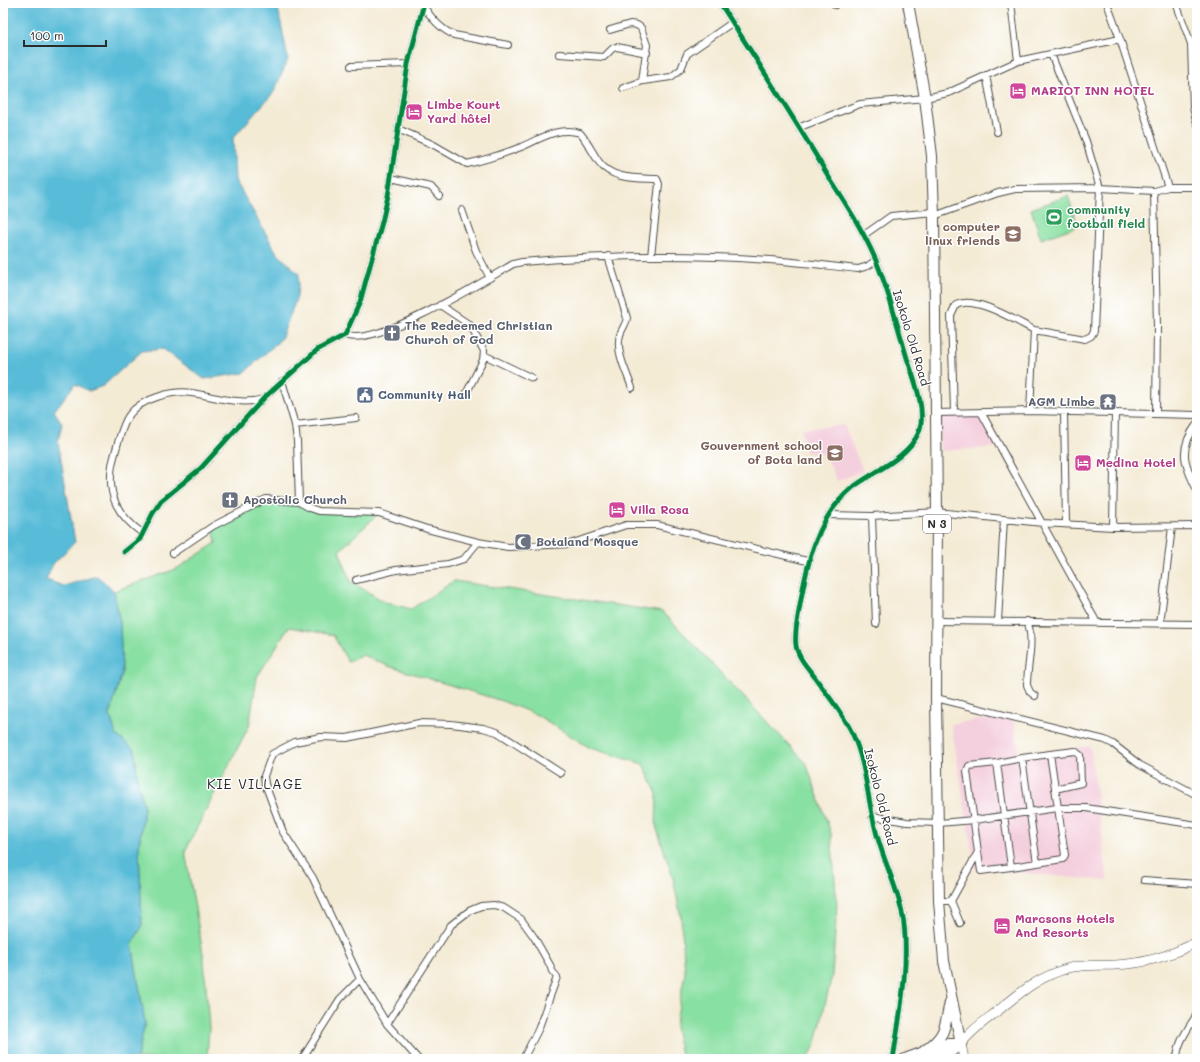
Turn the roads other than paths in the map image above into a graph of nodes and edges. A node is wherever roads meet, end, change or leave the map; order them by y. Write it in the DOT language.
graph roads {
  1 [pos="720,3"];
  2 [pos="908,3"];
  3 [pos="1011,3"];
  4 [pos="1108,3"];
  5 [pos="1176,3"];
  6 [pos="424,4"];
  7 [pos="732,22"];
  8 [pos="610,30"];
  9 [pos="1120,39"];
  10 [pos="508,45"];
  11 [pos="647,53"];
  12 [pos="560,54"];
  13 [pos="1051,54"];
  14 [pos="1018,62"];
  15 [pos="408,64"];
  16 [pos="351,66"];
  17 [pos="986,75"];
  18 [pos="642,81"];
  19 [pos="622,88"];
  20 [pos="925,98"];
  21 [pos="1197,123"];
  22 [pos="800,127"];
  23 [pos="398,129"];
  24 [pos="997,132"];
  25 [pos="391,178"];
  26 [pos="1168,187"];
  27 [pos="1197,187"];
  28 [pos="1100,188"];
  29 [pos="1154,191"];
  30 [pos="439,196"];
  31 [pos="462,210"];
  32 [pos="934,214"];
  33 [pos="864,235"];
  34 [pos="608,256"];
  35 [pos="651,256"];
  36 [pos="876,260"];
  37 [pos="490,278"];
  38 [pos="440,305"];
  39 [pos="1034,330"];
  40 [pos="344,335"];
  41 [pos="484,355"];
  42 [pos="532,378"];
  43 [pos="282,381"];
  44 [pos="632,388"];
  45 [pos="466,394"];
  46 [pos="264,398"];
  47 [pos="1030,411"];
  48 [pos="954,412"];
  49 [pos="981,412"];
  50 [pos="1064,412"];
  51 [pos="1115,414"];
  52 [pos="1156,414"];
  53 [pos="1197,415"];
  54 [pos="936,416"];
  55 [pos="356,418"];
  56 [pos="923,418"];
  57 [pos="1197,424"];
  58 [pos="295,425"];
  59 [pos="1197,490"];
  60 [pos="299,502"];
  61 [pos="937,512"];
  62 [pos="829,515"];
  63 [pos="872,516"];
  64 [pos="1004,519"];
  65 [pos="1042,523"];
  66 [pos="1066,524"];
  67 [pos="1197,526"];
  68 [pos="1114,527"];
  69 [pos="1172,527"];
  70 [pos="142,533"];
  71 [pos="478,542"];
  72 [pos="124,552"];
  73 [pos="172,553"];
  74 [pos="807,561"];
  75 [pos="356,580"];
  76 [pos="937,621"];
  77 [pos="998,621"];
  78 [pos="1027,621"];
  79 [pos="1097,623"];
  80 [pos="876,624"];
  81 [pos="1160,624"];
  82 [pos="1197,624"];
  83 [pos="1035,696"];
  84 [pos="936,698"];
  85 [pos="1050,754"];
  86 [pos="1022,758"];
  87 [pos="997,763"];
  88 [pos="561,773"];
  89 [pos="1055,789"];
  90 [pos="1197,795"];
  91 [pos="1057,808"];
  92 [pos="1030,811"];
  93 [pos="1005,815"];
  94 [pos="872,816"];
  95 [pos="974,820"];
  96 [pos="939,823"];
  97 [pos="1197,825"];
  98 [pos="978,852"];
  99 [pos="1037,864"];
  100 [pos="1011,867"];
  101 [pos="1144,880"];
  102 [pos="1197,884"];
  103 [pos="939,901"];
  104 [pos="951,901"];
  105 [pos="960,923"];
  106 [pos="1197,942"];
  107 [pos="360,979"];
  108 [pos="951,998"];
  109 [pos="1197,1014"];
  110 [pos="386,1024"];
  111 [pos="961,1044"];
  112 [pos="927,1055"];
  113 [pos="302,1059"];
  114 [pos="418,1059"];
  115 [pos="523,1059"];
  116 [pos="893,1059"];
  117 [pos="904,1059"];
  118 [pos="964,1059"];
  119 [pos="1177,1059"];
  1 -- 7 [label="street, Isokolo Old Road"];
  2 -- 20 [label="highway, N 3"];
  3 -- 14 [label="street"];
  4 -- 9 [label="street"];
  5 -- 21 [label="street"];
  6 -- 10 [label="street"];
  6 -- 15 [label="street"];
  7 -- 18 [label="street"];
  7 -- 22 [label="street, Isokolo Old Road"];
  8 -- 11 [label="street"];
  9 -- 13 [label="street"];
  9 -- 26 [label="street"];
  11 -- 12 [label="street"];
  11 -- 18 [label="street"];
  13 -- 14 [label="street"];
  13 -- 28 [label="street"];
  14 -- 17 [label="street"];
  15 -- 16 [label="street"];
  15 -- 23 [label="street"];
  17 -- 20 [label="street"];
  17 -- 24 [label="street"];
  18 -- 19 [label="street"];
  20 -- 22 [label="street"];
  20 -- 32 [label="highway, N 3"];
  22 -- 33 [label="street, Isokolo Old Road"];
  23 -- 25 [label="street"];
  23 -- 35 [label="street"];
  25 -- 30 [label="street"];
  25 -- 40 [label="street"];
  26 -- 27 [label="street"];
  26 -- 29 [label="street"];
  28 -- 29 [label="street"];
  28 -- 32 [label="street"];
  28 -- 39 [label="street"];
  29 -- 52 [label="street"];
  31 -- 37 [label="street"];
  32 -- 33 [label="street"];
  32 -- 54 [label="highway, N 3"];
  33 -- 36 [label="street, Isokolo Old Road"];
  34 -- 35 [label="street"];
  34 -- 37 [label="street"];
  34 -- 44 [label="street"];
  35 -- 36 [label="street"];
  36 -- 56 [label="street, Isokolo Old Road"];
  37 -- 38 [label="street"];
  38 -- 40 [label="street"];
  38 -- 41 [label="street"];
  39 -- 47 [label="street"];
  39 -- 48 [label="street"];
  40 -- 43 [label="street"];
  41 -- 42 [label="street"];
  41 -- 45 [label="street"];
  43 -- 46 [label="street"];
  43 -- 58 [label="street"];
  46 -- 70 [label="street"];
  46 -- 70 [label="street"];
  47 -- 49 [label="street"];
  47 -- 50 [label="street"];
  48 -- 49 [label="street"];
  48 -- 54 [label="street"];
  49 -- 65 [label="street"];
  50 -- 51 [label="street"];
  50 -- 66 [label="street"];
  51 -- 52 [label="street"];
  51 -- 68 [label="street"];
  52 -- 53 [label="street"];
  54 -- 56 [label="street"];
  54 -- 61 [label="highway, N 3"];
  55 -- 58 [label="street"];
  56 -- 62 [label="street, Isokolo Old Road"];
  57 -- 59 [label="street"];
  58 -- 60 [label="street"];
  60 -- 71 [label="street"];
  60 -- 73 [label="street"];
  61 -- 63 [label="street"];
  61 -- 64 [label="street"];
  61 -- 76 [label="highway, N 3"];
  62 -- 63 [label="street"];
  62 -- 74 [label="street, Isokolo Old Road"];
  63 -- 80 [label="street"];
  64 -- 65 [label="street"];
  64 -- 77 [label="street"];
  65 -- 66 [label="street"];
  65 -- 79 [label="street"];
  66 -- 68 [label="street"];
  67 -- 69 [label="street"];
  68 -- 69 [label="street"];
  69 -- 81 [label="street"];
  70 -- 72 [label="street"];
  71 -- 74 [label="street"];
  71 -- 75 [label="street"];
  74 -- 94 [label="street, Isokolo Old Road"];
  76 -- 77 [label="street"];
  76 -- 84 [label="highway, N 3"];
  77 -- 78 [label="street"];
  78 -- 79 [label="street"];
  78 -- 83 [label="street"];
  79 -- 81 [label="street"];
  81 -- 82 [label="street"];
  84 -- 90 [label="street"];
  84 -- 96 [label="highway, N 3"];
  85 -- 86 [label="street"];
  85 -- 89 [label="street"];
  85 -- 89 [label="street"];
  86 -- 87 [label="street"];
  86 -- 92 [label="street"];
  87 -- 93 [label="street"];
  87 -- 95 [label="street"];
  88 -- 107 [label="street"];
  89 -- 91 [label="street"];
  91 -- 92 [label="street"];
  91 -- 97 [label="street"];
  91 -- 99 [label="street"];
  92 -- 93 [label="street"];
  92 -- 99 [label="street"];
  93 -- 95 [label="street"];
  93 -- 100 [label="street"];
  94 -- 96 [label="street"];
  94 -- 116 [label="street, Isokolo Old Road"];
  95 -- 96 [label="street"];
  95 -- 98 [label="street"];
  96 -- 103 [label="highway, N 3"];
  98 -- 100 [label="street"];
  98 -- 104 [label="street"];
  99 -- 100 [label="street"];
  101 -- 102 [label="street"];
  103 -- 104 [label="street"];
  103 -- 108 [label="highway, N 3"];
  104 -- 105 [label="street"];
  106 -- 111 [label="main road"];
  107 -- 110 [label="street"];
  107 -- 113 [label="street"];
  108 -- 111 [label="highway, N 3"];
  108 -- 112 [label="highway"];
  109 -- 119 [label="street"];
  110 -- 114 [label="street"];
  110 -- 115 [label="street"];
  111 -- 112 [label="highway"];
  111 -- 118 [label="main road"];
  112 -- 117 [label="highway"];
}
